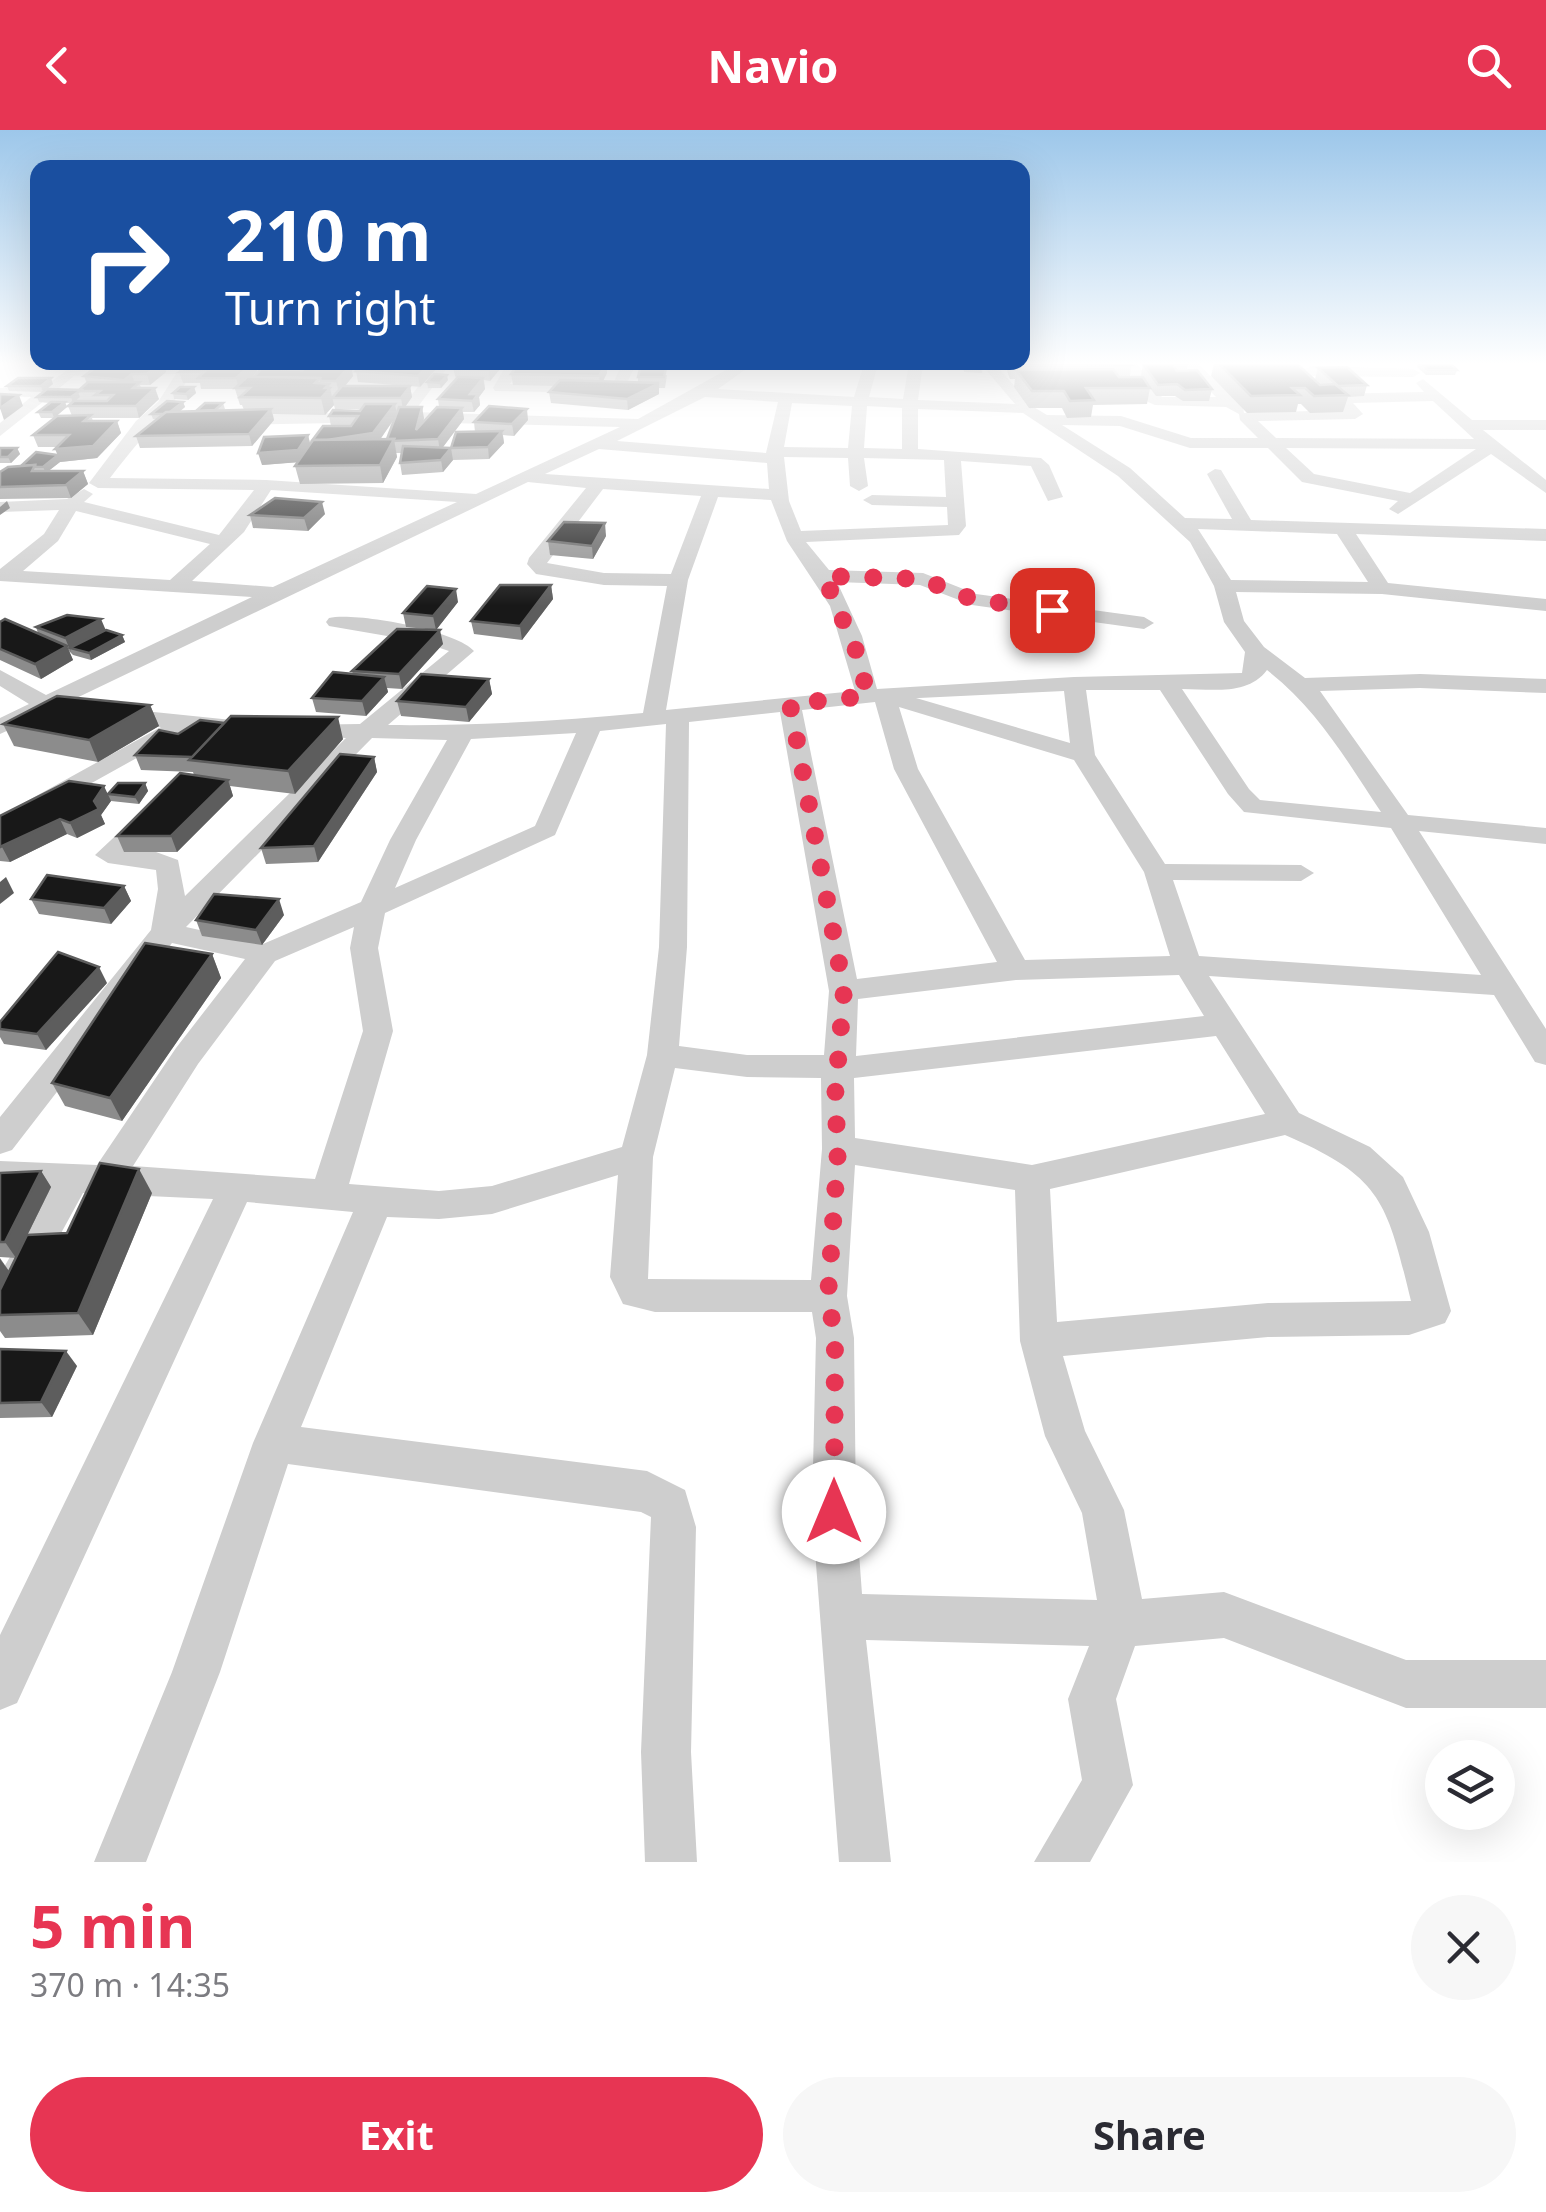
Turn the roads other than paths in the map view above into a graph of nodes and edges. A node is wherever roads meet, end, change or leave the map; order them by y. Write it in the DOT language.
graph roads {
  1 [pos="122,445"];
  2 [pos="597,445"];
  3 [pos="601,445"];
  4 [pos="775,445"];
  5 [pos="855,445"];
  6 [pos="910,445"];
  7 [pos="1083,445"];
  8 [pos="1271,445"];
  9 [pos="1452,445"];
  10 [pos="1490,445"];
  11 [pos="854,454"];
  12 [pos="910,454"];
  13 [pos="773,455"];
  14 [pos="952,455"];
  15 [pos="667,469"];
  16 [pos="1215,474"];
  17 [pos="529,477"];
  18 [pos="98,484"];
  19 [pos="598,484"];
  20 [pos="266,485"];
  21 [pos="1546,488"];
  22 [pos="712,492"];
  23 [pos="778,496"];
  24 [pos="1054,497"];
  25 [pos="476,499"];
  26 [pos="1414,499"];
  27 [pos="955,502"];
  28 [pos="71,504"];
  29 [pos="0,506"];
  30 [pos="1182,523"];
  31 [pos="1244,524"];
  32 [pos="1342,527"];
  33 [pos="1369,529"];
  34 [pos="1546,535"];
  35 [pos="796,537"];
  36 [pos="223,542"];
  37 [pos="2,576"];
  38 [pos="824,576"];
  39 [pos="678,580"];
  40 [pos="175,586"];
  41 [pos="1224,586"];
  42 [pos="1382,588"];
  43 [pos="276,592"];
  44 [pos="1546,605"];
  45 [pos="336,622"];
  46 [pos="1144,623"];
  47 [pos="1256,652"];
  48 [pos="0,677"];
  49 [pos="1166,682"];
  50 [pos="1074,684"];
  51 [pos="1300,685"];
  52 [pos="1546,686"];
  53 [pos="876,696"];
  54 [pos="790,704"];
  55 [pos="46,706"];
  56 [pos="665,716"];
  57 [pos="184,724"];
  58 [pos="591,725"];
  59 [pos="0,727"];
  60 [pos="284,729"];
  61 [pos="366,731"];
  62 [pos="463,733"];
  63 [pos="223,752"];
  64 [pos="1083,755"];
  65 [pos="168,802"];
  66 [pos="1401,823"];
  67 [pos="0,826"];
  68 [pos="1546,836"];
  69 [pos="1157,872"];
  70 [pos="1301,873"];
  71 [pos="371,911"];
  72 [pos="165,932"];
  73 [pos="264,954"];
  74 [pos="1188,965"];
  75 [pos="1016,970"];
  76 [pos="1503,986"];
  77 [pos="844,990"];
  78 [pos="1226,1024"];
  79 [pos="1546,1054"];
  80 [pos="664,1055"];
  81 [pos="839,1067"];
  82 [pos="1286,1122"];
  83 [pos="0,1141"];
  84 [pos="838,1150"];
  85 [pos="636,1158"];
  86 [pos="0,1175"];
  87 [pos="90,1179"];
  88 [pos="1032,1179"];
  89 [pos="235,1190"];
  90 [pos="328,1194"];
  91 [pos="375,1202"];
  92 [pos="828,1296"];
  93 [pos="0,1310"];
  94 [pos="1038,1340"];
  95 [pos="274,1443"];
  96 [pos="842,1616"];
  97 [pos="1120,1624"];
  98 [pos="1546,1684"];
  99 [pos="0,1686"];
  100 [pos="120,1862"];
  101 [pos="671,1862"];
  102 [pos="865,1862"];
  103 [pos="1060,1862"];
  1 -- 18 [label="street"];
  2 -- 17 [label="street"];
  3 -- 15 [label="street"];
  4 -- 13 [label="street"];
  5 -- 11 [label="street"];
  6 -- 12 [label="street"];
  7 -- 30 [label="street"];
  8 -- 26 [label="street"];
  9 -- 10 [label="street"];
  10 -- 21 [label="street"];
  10 -- 26 [label="street"];
  11 -- 12 [label="street"];
  11 -- 13 [label="street"];
  11 -- 27 [label="street"];
  12 -- 14 [label="street"];
  13 -- 15 [label="street"];
  13 -- 23 [label="street"];
  14 -- 24 [label="street"];
  14 -- 27 [label="street"];
  15 -- 19 [label="street"];
  15 -- 22 [label="street"];
  16 -- 31 [label="street"];
  17 -- 19 [label="street"];
  17 -- 25 [label="street"];
  18 -- 20 [label="street"];
  18 -- 28 [label="street"];
  19 -- 39 [label="street"];
  20 -- 25 [label="street"];
  20 -- 36 [label="street"];
  22 -- 23 [label="street"];
  22 -- 39 [label="street"];
  23 -- 35 [label="street"];
  25 -- 43 [label="street"];
  26 -- 33 [label="street"];
  27 -- 35 [label="street"];
  28 -- 29 [label="street"];
  28 -- 36 [label="street"];
  28 -- 37 [label="street"];
  30 -- 31 [label="street"];
  30 -- 41 [label="street"];
  31 -- 32 [label="street"];
  32 -- 33 [label="street"];
  32 -- 42 [label="street"];
  33 -- 34 [label="street"];
  35 -- 38 [label="street"];
  36 -- 40 [label="street"];
  37 -- 40 [label="street"];
  38 -- 46 [label="street"];
  38 -- 53 [label="street"];
  39 -- 56 [label="street"];
  40 -- 43 [label="street"];
  41 -- 42 [label="street"];
  41 -- 47 [label="street"];
  42 -- 44 [label="street"];
  43 -- 55 [label="street"];
  45 -- 61 [label="street"];
  47 -- 49 [label="street"];
  47 -- 51 [label="street"];
  48 -- 55 [label="street"];
  49 -- 50 [label="street"];
  49 -- 66 [label="street"];
  50 -- 53 [label="street"];
  50 -- 64 [label="street"];
  51 -- 52 [label="street"];
  51 -- 66 [label="street"];
  53 -- 54 [label="street"];
  53 -- 64 [label="street"];
  53 -- 75 [label="street"];
  54 -- 56 [label="street"];
  54 -- 77 [label="street"];
  55 -- 57 [label="street"];
  55 -- 59 [label="street"];
  56 -- 58 [label="street"];
  56 -- 80 [label="street"];
  57 -- 63 [label="street"];
  57 -- 67 [label="street"];
  58 -- 62 [label="street"];
  58 -- 71 [label="street"];
  60 -- 61 [label="street"];
  61 -- 62 [label="street"];
  61 -- 72 [label="street"];
  62 -- 71 [label="street"];
  64 -- 69 [label="street"];
  65 -- 72 [label="street"];
  66 -- 68 [label="street"];
  66 -- 76 [label="street"];
  69 -- 70 [label="street"];
  69 -- 74 [label="street"];
  71 -- 73 [label="street"];
  71 -- 90 [label="street"];
  72 -- 73 [label="street"];
  72 -- 83 [label="street"];
  73 -- 87 [label="street"];
  74 -- 75 [label="street"];
  74 -- 76 [label="street"];
  74 -- 78 [label="street"];
  75 -- 77 [label="street"];
  76 -- 79 [label="street"];
  77 -- 81 [label="street"];
  78 -- 81 [label="street"];
  78 -- 82 [label="street"];
  80 -- 81 [label="street"];
  80 -- 85 [label="street"];
  81 -- 84 [label="street"];
  82 -- 88 [label="street"];
  82 -- 94 [label="street"];
  84 -- 88 [label="street"];
  84 -- 92 [label="street"];
  85 -- 91 [label="street"];
  85 -- 92 [label="street"];
  86 -- 87 [label="street"];
  87 -- 89 [label="street"];
  87 -- 93 [label="street"];
  88 -- 94 [label="street"];
  89 -- 90 [label="street"];
  89 -- 99 [label="street"];
  90 -- 91 [label="street"];
  91 -- 95 [label="street"];
  92 -- 96 [label="street"];
  94 -- 97 [label="street"];
  95 -- 100 [label="street"];
  95 -- 101 [label="street"];
  96 -- 97 [label="street"];
  96 -- 102 [label="street"];
  97 -- 98 [label="street"];
  97 -- 103 [label="street"];
}
